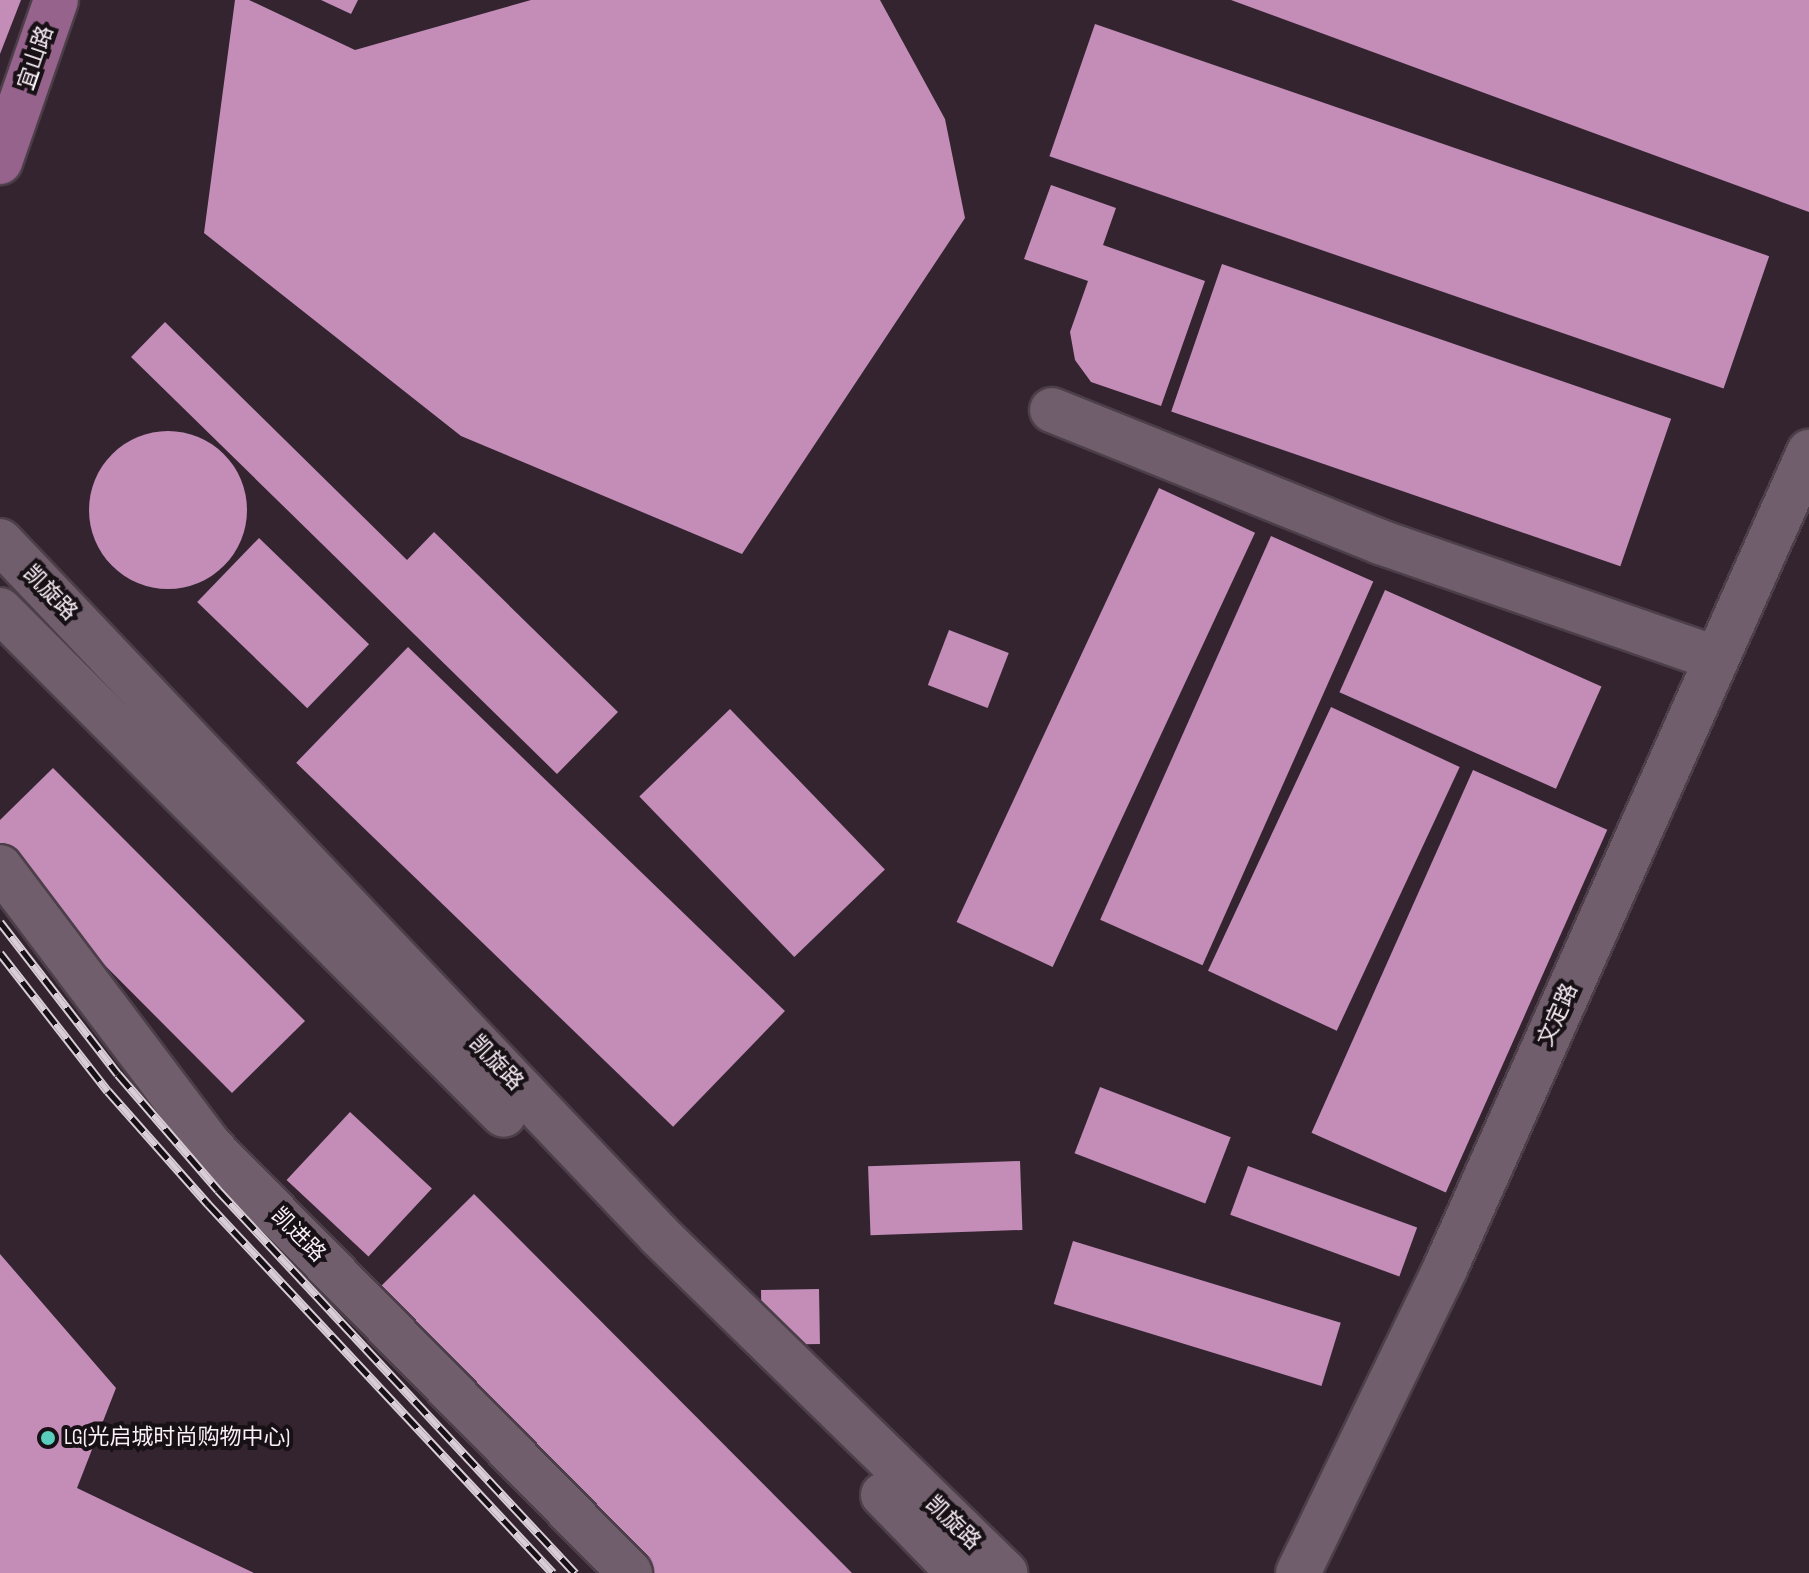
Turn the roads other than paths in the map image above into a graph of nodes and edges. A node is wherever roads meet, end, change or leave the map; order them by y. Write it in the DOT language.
graph roads {
  1 [pos="56,0"];
  2 [pos="0,162"];
  3 [pos="1052,410"];
  4 [pos="1809,452"];
  5 [pos="0,541"];
  6 [pos="0,610"];
  7 [pos="1715,658"];
  8 [pos="0,867"];
  9 [pos="630,1573"];
  10 [pos="959,1573"];
  11 [pos="1005,1573"];
  12 [pos="1298,1573"];
  1 -- 2 [label="main road, 宜山路"];
  3 -- 7 [label="street"];
  4 -- 7 [label="street, 文定路"];
  5 -- 11 [label="street, 凯旋路"];
  6 -- 10 [label="street, 凯旋路"];
  7 -- 12 [label="street, 文定路"];
  8 -- 9 [label="street, 凯进路"];
}
